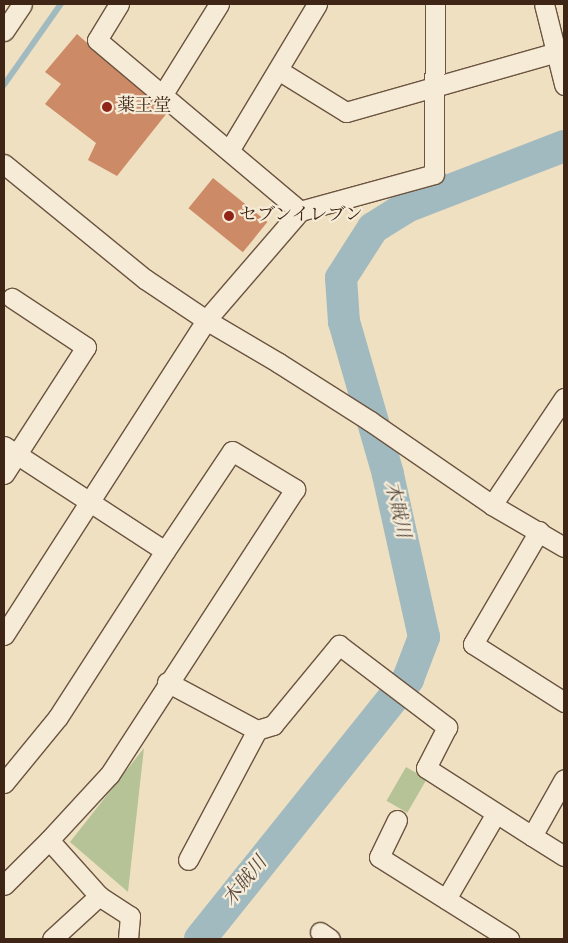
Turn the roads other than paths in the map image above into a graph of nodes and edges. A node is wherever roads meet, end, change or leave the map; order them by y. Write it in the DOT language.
graph roads {
  1 [pos="22,4"];
  2 [pos="119,4"];
  3 [pos="219,4"];
  4 [pos="317,4"];
  5 [pos="435,4"];
  6 [pos="544,4"];
  7 [pos="4,31"];
  8 [pos="556,52"];
  9 [pos="278,70"];
  10 [pos="564,85"];
  11 [pos="434,86"];
  12 [pos="163,94"];
  13 [pos="230,150"];
  14 [pos="4,164"];
  15 [pos="300,211"];
  16 [pos="6,301"];
  17 [pos="206,320"];
  18 [pos="564,398"];
  19 [pos="10,450"];
  20 [pos="4,474"];
  21 [pos="90,502"];
  22 [pos="492,505"];
  23 [pos="539,532"];
  24 [pos="564,547"];
  25 [pos="165,551"];
  26 [pos="4,635"];
  27 [pos="167,682"];
  28 [pos="564,702"];
  29 [pos="258,730"];
  30 [pos="564,780"];
  31 [pos="4,782"];
  32 [pos="496,813"];
  33 [pos="397,820"];
  34 [pos="532,836"];
  35 [pos="49,840"];
  36 [pos="564,856"];
  37 [pos="188,860"];
  38 [pos="4,884"];
  39 [pos="99,896"];
  40 [pos="446,899"];
  41 [pos="52,939"];
  42 [pos="128,939"];
  43 [pos="509,939"];
  1 -- 7 [label="street"];
  2 -- 12 [label="street"];
  3 -- 12 [label="street"];
  4 -- 9 [label="street"];
  5 -- 11 [label="street"];
  6 -- 8 [label="street"];
  8 -- 10 [label="street"];
  8 -- 11 [label="street"];
  9 -- 11 [label="street"];
  9 -- 13 [label="street"];
  11 -- 15 [label="street"];
  12 -- 13 [label="street"];
  13 -- 15 [label="street"];
  14 -- 17 [label="street"];
  15 -- 17 [label="street"];
  16 -- 19 [label="street"];
  17 -- 21 [label="street"];
  17 -- 22 [label="street"];
  18 -- 22 [label="street"];
  19 -- 20 [label="street"];
  19 -- 21 [label="street"];
  21 -- 25 [label="street"];
  21 -- 26 [label="street"];
  22 -- 23 [label="street"];
  23 -- 24 [label="street"];
  23 -- 28 [label="street"];
  25 -- 27 [label="street"];
  25 -- 31 [label="street"];
  27 -- 29 [label="street"];
  27 -- 35 [label="street"];
  29 -- 32 [label="street"];
  29 -- 37 [label="street"];
  30 -- 34 [label="street"];
  32 -- 34 [label="street"];
  32 -- 40 [label="street"];
  33 -- 40 [label="street"];
  34 -- 36 [label="street"];
  35 -- 38 [label="street"];
  35 -- 39 [label="street"];
  39 -- 41 [label="street"];
  39 -- 42 [label="street"];
  40 -- 43 [label="street"];
}
